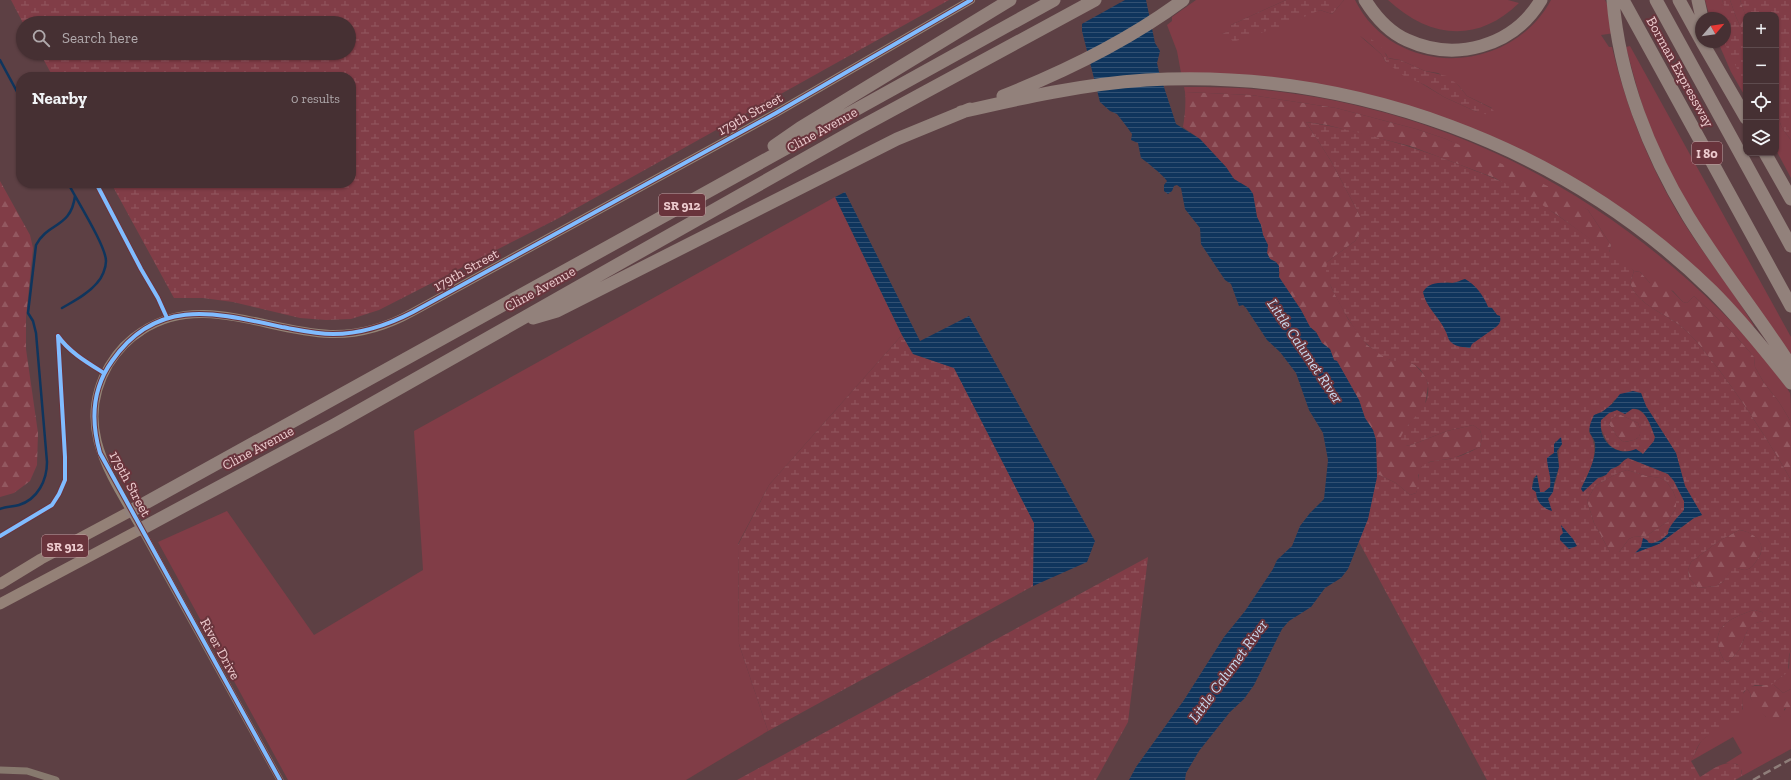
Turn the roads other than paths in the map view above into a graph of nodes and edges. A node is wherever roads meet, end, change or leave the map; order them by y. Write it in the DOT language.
graph roads {
  1 [pos="971,0"];
  2 [pos="1010,0"];
  3 [pos="1054,0"];
  4 [pos="1095,0"];
  5 [pos="1365,0"];
  6 [pos="1540,0"];
  7 [pos="1613,0"];
  8 [pos="1623,0"];
  9 [pos="1656,0"];
  10 [pos="1679,0"];
  11 [pos="1698,0"];
  12 [pos="1179,3"];
  13 [pos="1701,12"];
  14 [pos="1695,29"];
  15 [pos="1706,48"];
  16 [pos="1714,48"];
  17 [pos="962,112"];
  18 [pos="1743,113"];
  19 [pos="1743,113"];
  20 [pos="1768,156"];
  21 [pos="708,191"];
  22 [pos="1791,199"];
  23 [pos="1791,246"];
  24 [pos="1791,306"];
  25 [pos="507,327"];
  26 [pos="1791,366"];
  27 [pos="1791,383"];
  28 [pos="131,511"];
  29 [pos="141,529"];
  30 [pos="0,584"];
  31 [pos="0,604"];
  32 [pos="0,770"];
  33 [pos="56,780"];
  34 [pos="280,780"];
  1 -- 28 [label="street, 179th Street"];
  2 -- 21 [label="highway"];
  3 -- 21 [label="highway, Cline Avenue / SR 912"];
  4 -- 25 [label="highway, Cline Avenue / SR 912"];
  5 -- 6 [label="highway"];
  7 -- 26 [label="highway"];
  8 -- 24 [label="highway, Borman Expressway / I 80"];
  9 -- 23 [label="highway, Borman Expressway / I 80"];
  10 -- 14 [label="highway"];
  11 -- 13 [label="highway"];
  12 -- 17 [label="highway"];
  15 -- 18 [label="highway"];
  16 -- 19 [label="highway"];
  17 -- 25 [label="highway"];
  17 -- 27 [label="highway"];
  20 -- 22 [label="highway"];
  21 -- 28 [label="highway, Cline Avenue / SR 912"];
  25 -- 29 [label="highway, Cline Avenue / SR 912"];
  28 -- 29 [label="street, 179th Street"];
  28 -- 30 [label="main road, Cline Avenue / SR 912"];
  29 -- 31 [label="main road, Cline Avenue / SR 912"];
  29 -- 34 [label="street, River Drive"];
  32 -- 33 [label="street"];
}
